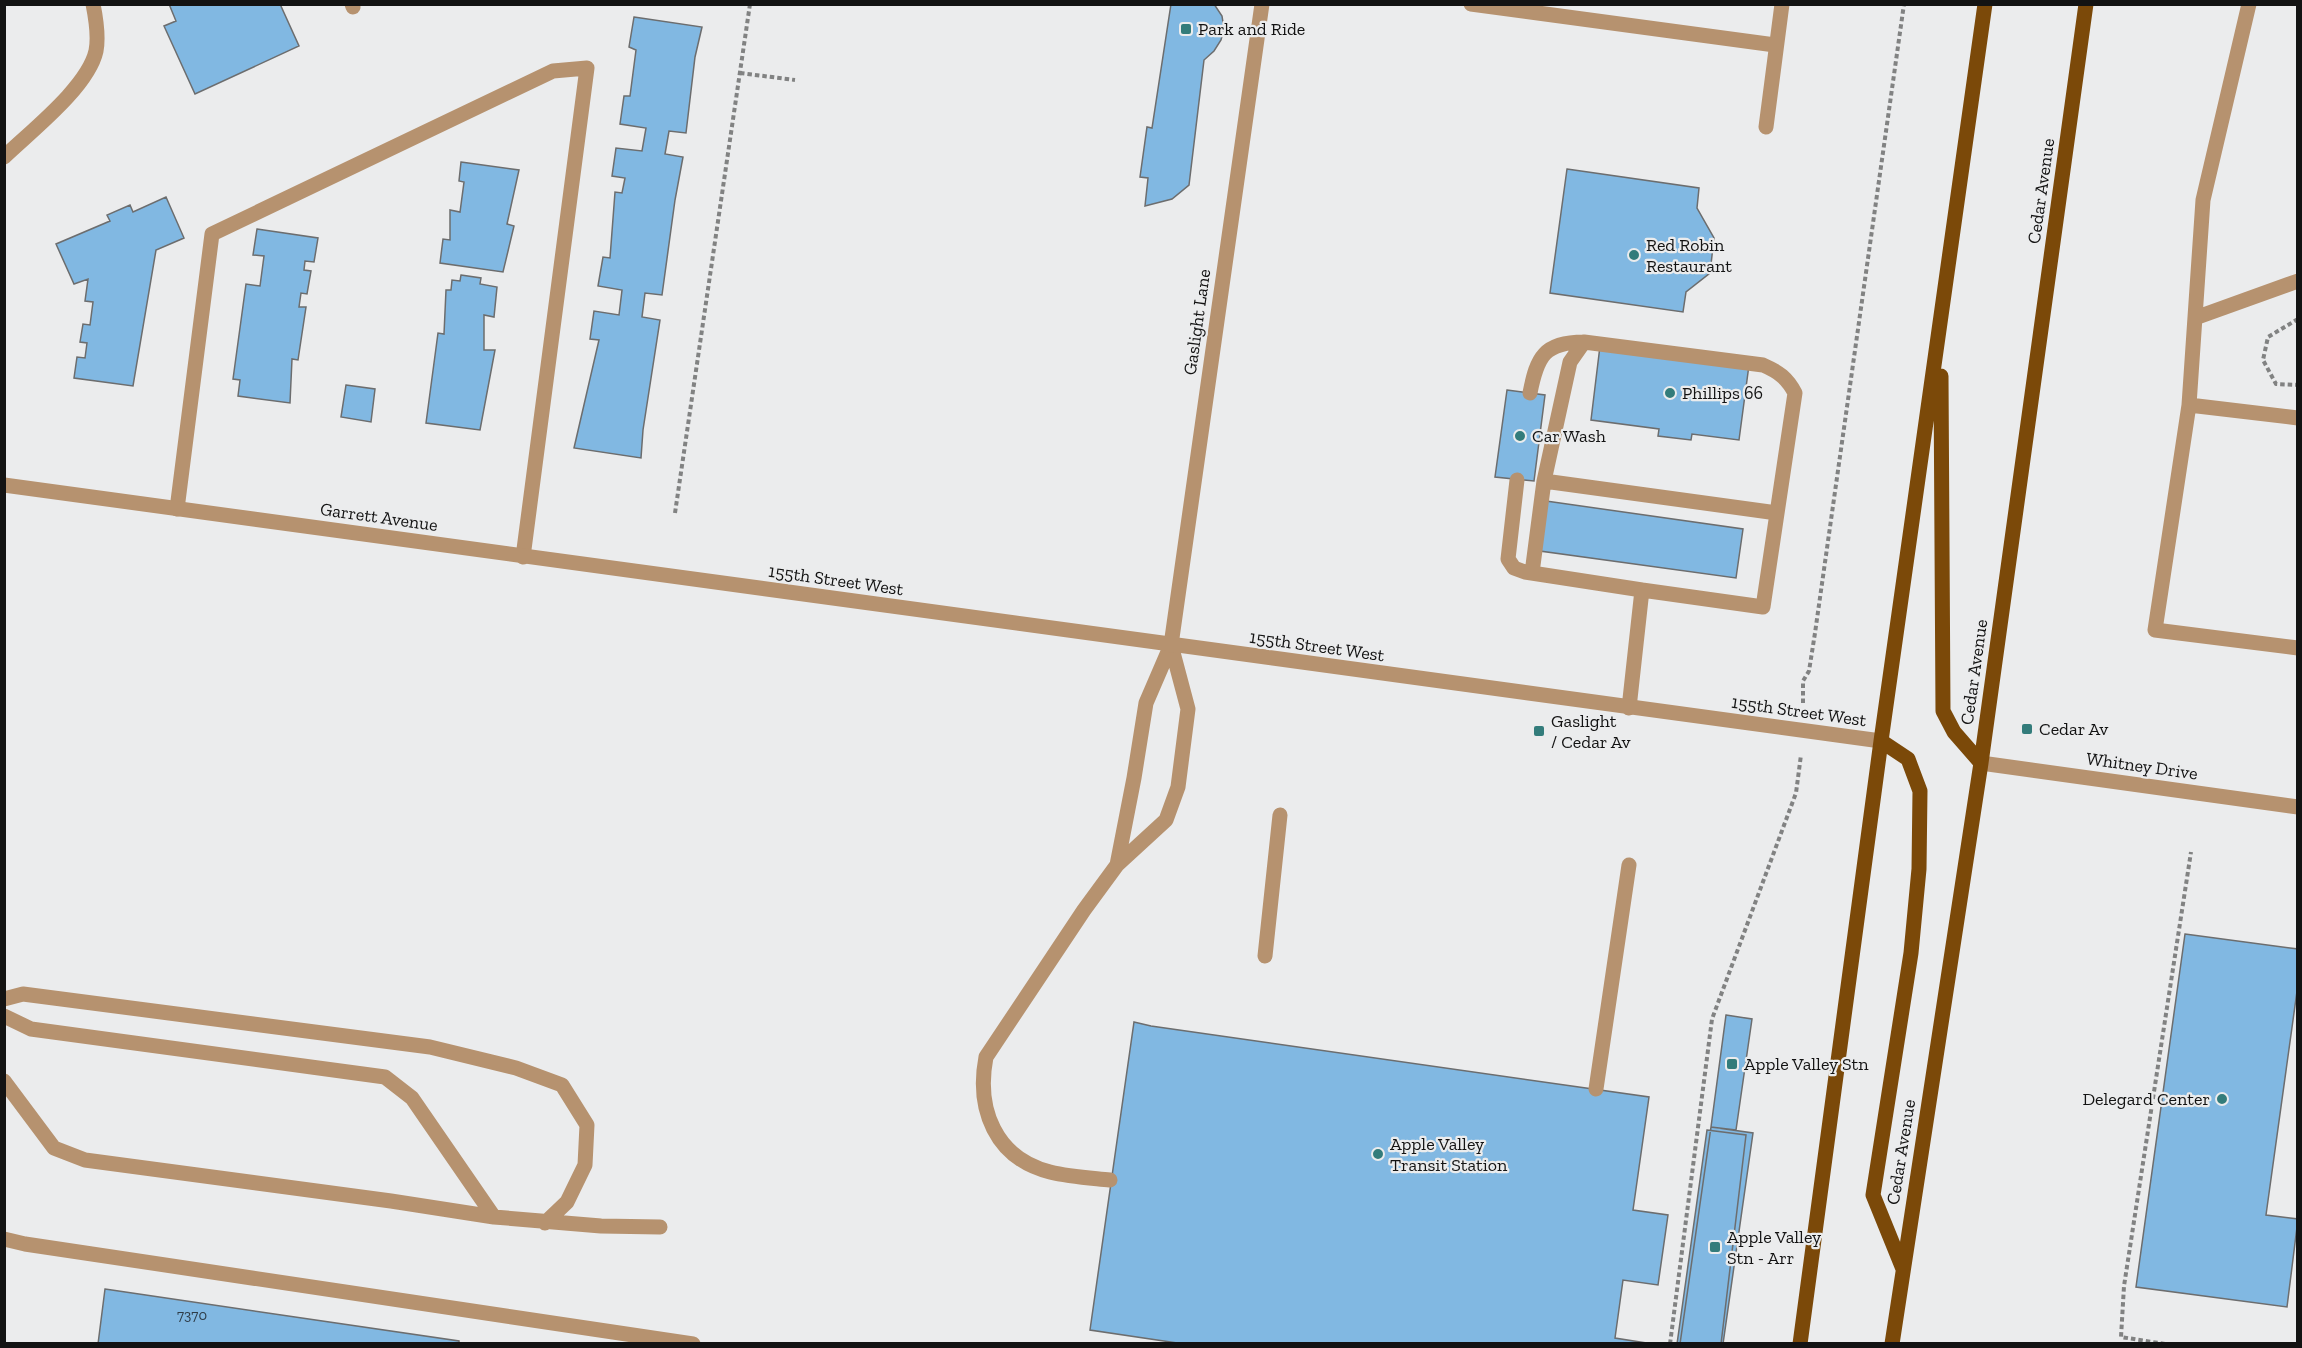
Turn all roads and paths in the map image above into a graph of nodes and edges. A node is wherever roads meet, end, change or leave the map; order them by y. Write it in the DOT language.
graph roads {
  1 [pos="93,4"];
  2 [pos="750,4"];
  3 [pos="1262,4"];
  4 [pos="1471,4"];
  5 [pos="1782,4"];
  6 [pos="1904,4"];
  7 [pos="1985,4"];
  8 [pos="2086,4"];
  9 [pos="2249,4"];
  10 [pos="1775,45"];
  11 [pos="740,73"];
  12 [pos="795,80"];
  13 [pos="1766,127"];
  14 [pos="4,157"];
  15 [pos="2298,281"];
  16 [pos="2196,318"];
  17 [pos="2297,320"];
  18 [pos="1941,322"];
  19 [pos="1584,342"];
  20 [pos="2298,385"];
  21 [pos="1530,393"];
  22 [pos="2189,405"];
  23 [pos="2298,418"];
  24 [pos="1517,480"];
  25 [pos="1545,482"];
  26 [pos="4,485"];
  27 [pos="177,508"];
  28 [pos="675,513"];
  29 [pos="1777,513"];
  30 [pos="524,557"];
  31 [pos="1532,573"];
  32 [pos="748,588"];
  33 [pos="1642,590"];
  34 [pos="1171,645"];
  35 [pos="2298,648"];
  36 [pos="1629,708"];
  37 [pos="1804,731"];
  38 [pos="1881,741"];
  39 [pos="1981,763"];
  40 [pos="2298,807"];
  41 [pos="1280,815"];
  42 [pos="2191,852"];
  43 [pos="1117,865"];
  44 [pos="1629,865"];
  45 [pos="1265,956"];
  46 [pos="4,999"];
  47 [pos="4,1016"];
  48 [pos="4,1081"];
  49 [pos="1596,1089"];
  50 [pos="1110,1180"];
  51 [pos="494,1217"];
  52 [pos="545,1223"];
  53 [pos="660,1227"];
  54 [pos="4,1239"];
  55 [pos="1903,1269"];
  56 [pos="660,1341"];
  57 [pos="693,1344"];
  58 [pos="1670,1344"];
  59 [pos="1800,1344"];
  60 [pos="1892,1344"];
  61 [pos="2165,1344"];
  1 -- 14 [label="street"];
  2 -- 11 [label="path"];
  3 -- 34 [label="street, Gaslight Lane"];
  4 -- 10 [label="street"];
  5 -- 10 [label="street"];
  6 -- 37 [label="path"];
  7 -- 18 [label="main road"];
  8 -- 39 [label="main road, Cedar Avenue"];
  9 -- 16 [label="street"];
  10 -- 13 [label="street"];
  11 -- 12 [label="path"];
  11 -- 28 [label="path"];
  15 -- 16 [label="street"];
  16 -- 22 [label="street"];
  17 -- 20 [label="path"];
  18 -- 38 [label="main road"];
  18 -- 39 [label="main road"];
  19 -- 21 [label="street"];
  19 -- 25 [label="street"];
  19 -- 29 [label="street"];
  22 -- 23 [label="street"];
  22 -- 35 [label="street"];
  24 -- 31 [label="street"];
  25 -- 29 [label="street"];
  25 -- 31 [label="street"];
  26 -- 27 [label="street, Garrett Avenue"];
  27 -- 30 [label="street, Garrett Avenue"];
  27 -- 30 [label="street"];
  29 -- 33 [label="street"];
  30 -- 32 [label="street, Garrett Avenue"];
  31 -- 33 [label="street"];
  32 -- 34 [label="street, 155th Street West"];
  33 -- 36 [label="street"];
  34 -- 36 [label="street, 155th Street West"];
  34 -- 43 [label="street"];
  34 -- 43 [label="street"];
  36 -- 37 [label="street, 155th Street West"];
  37 -- 38 [label="street, 155th Street West"];
  37 -- 58 [label="path"];
  38 -- 55 [label="main road"];
  38 -- 59 [label="main road"];
  39 -- 40 [label="street, Whitney Drive"];
  39 -- 55 [label="main road, Cedar Avenue"];
  41 -- 45 [label="street"];
  42 -- 61 [label="path"];
  43 -- 50 [label="street"];
  44 -- 49 [label="street"];
  46 -- 52 [label="street"];
  47 -- 51 [label="street"];
  48 -- 51 [label="street"];
  51 -- 52 [label="street"];
  52 -- 53 [label="street"];
  54 -- 56 [label="street"];
  55 -- 60 [label="main road, Cedar Avenue"];
  56 -- 57 [label="street"];
}
